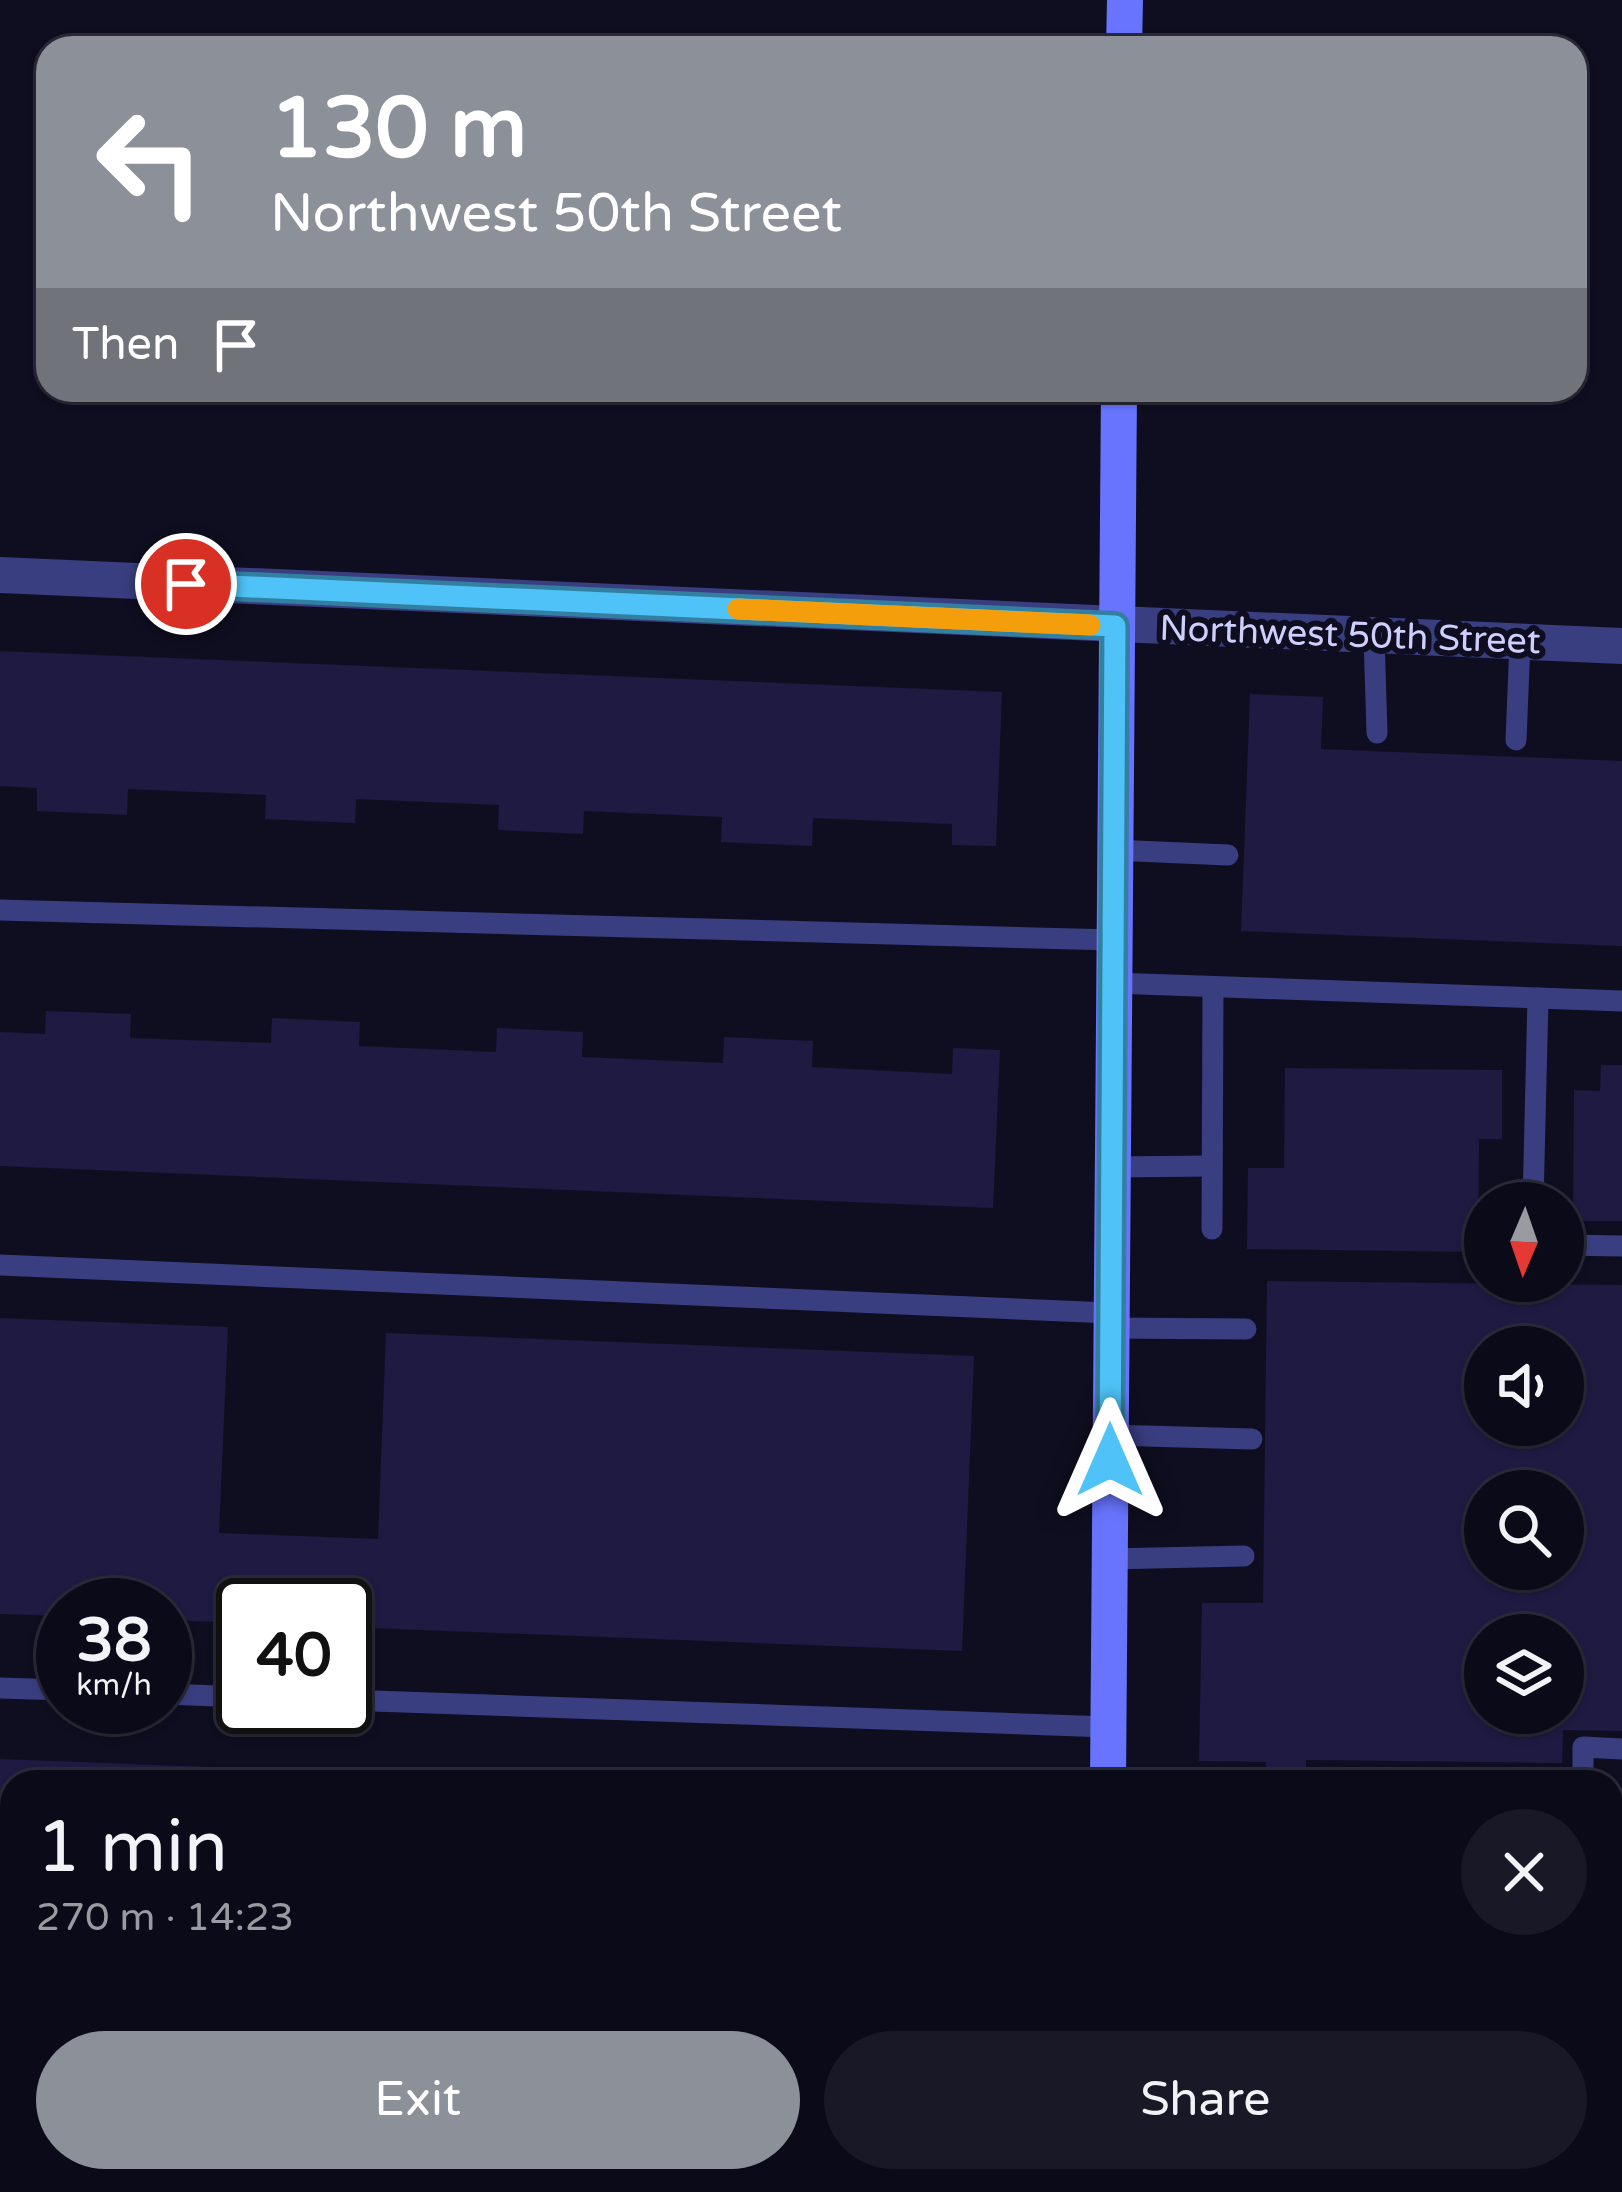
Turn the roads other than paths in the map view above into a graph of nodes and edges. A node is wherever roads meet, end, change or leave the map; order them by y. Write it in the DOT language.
graph roads {
  1 [pos="1125,0"];
  2 [pos="1124,36"];
  3 [pos="1119,402"];
  4 [pos="0,575"];
  5 [pos="1115,626"];
  6 [pos="1374,636"];
  7 [pos="1520,642"];
  8 [pos="1622,646"];
  9 [pos="1377,733"];
  10 [pos="1516,740"];
  11 [pos="1114,850"];
  12 [pos="1228,855"];
  13 [pos="0,910"];
  14 [pos="1113,940"];
  15 [pos="1113,983"];
  16 [pos="1213,987"];
  17 [pos="1538,998"];
  18 [pos="1622,1001"];
  19 [pos="1112,1166"];
  20 [pos="1212,1166"];
  21 [pos="1534,1182"];
  22 [pos="1212,1229"];
  23 [pos="1584,1245"];
  24 [pos="1622,1246"];
  25 [pos="0,1265"];
  26 [pos="1110,1321"];
  27 [pos="1246,1329"];
  28 [pos="1110,1436"];
  29 [pos="1252,1439"];
  30 [pos="1244,1556"];
  31 [pos="1109,1559"];
  32 [pos="0,1688"];
  33 [pos="36,1689"];
  34 [pos="372,1701"];
  35 [pos="1108,1727"];
  36 [pos="1622,1749"];
  37 [pos="1108,1770"];
  38 [pos="1583,1770"];
  1 -- 2 [label="street"];
  3 -- 5 [label="street"];
  4 -- 5 [label="street, Northwest 50th Street"];
  5 -- 6 [label="street, Northwest 50th Street"];
  5 -- 11 [label="street"];
  6 -- 7 [label="street, Northwest 50th Street"];
  6 -- 9 [label="lane"];
  7 -- 8 [label="street, Northwest 50th Street"];
  7 -- 10 [label="lane"];
  11 -- 12 [label="lane"];
  11 -- 14 [label="street"];
  13 -- 14 [label="lane"];
  14 -- 15 [label="street"];
  15 -- 16 [label="lane"];
  15 -- 19 [label="street"];
  16 -- 17 [label="lane"];
  16 -- 20 [label="lane"];
  17 -- 18 [label="lane"];
  17 -- 21 [label="lane"];
  19 -- 20 [label="lane"];
  19 -- 26 [label="street"];
  20 -- 22 [label="lane"];
  23 -- 24 [label="lane"];
  25 -- 26 [label="lane"];
  26 -- 27 [label="lane"];
  26 -- 28 [label="street"];
  28 -- 29 [label="lane"];
  28 -- 31 [label="street"];
  30 -- 31 [label="lane"];
  31 -- 35 [label="street"];
  32 -- 33 [label="lane"];
  34 -- 35 [label="lane"];
  35 -- 37 [label="street"];
  36 -- 38 [label="lane"];
}
